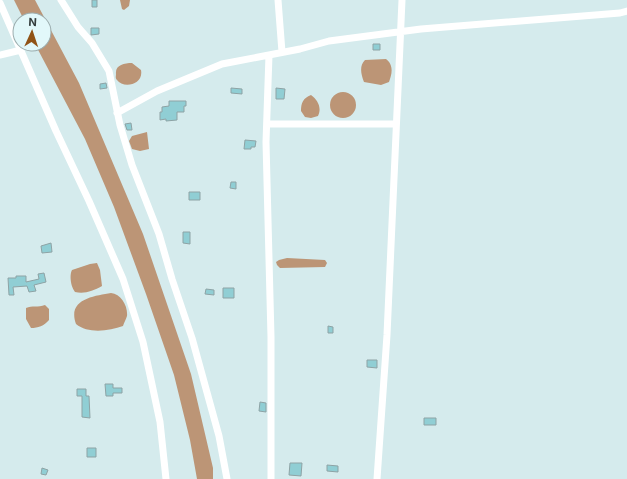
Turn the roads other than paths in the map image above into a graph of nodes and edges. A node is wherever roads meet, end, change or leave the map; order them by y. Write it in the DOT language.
graph roads {
  1 [pos="61,0"];
  2 [pos="278,0"];
  3 [pos="402,0"];
  4 [pos="0,4"];
  5 [pos="627,11"];
  6 [pos="12,30"];
  7 [pos="400,32"];
  8 [pos="13,52"];
  9 [pos="22,52"];
  10 [pos="282,52"];
  11 [pos="0,55"];
  12 [pos="269,55"];
  13 [pos="117,113"];
  14 [pos="267,124"];
  15 [pos="396,124"];
  16 [pos="166,479"];
  17 [pos="227,479"];
  18 [pos="270,479"];
  19 [pos="377,479"];
  1 -- 13 [label="street"];
  2 -- 10 [label="street"];
  3 -- 7 [label="street"];
  4 -- 6 [label="street"];
  5 -- 7 [label="street"];
  7 -- 10 [label="street"];
  7 -- 15 [label="street"];
  8 -- 11 [label="street"];
  9 -- 16 [label="street"];
  10 -- 12 [label="street"];
  12 -- 13 [label="street"];
  12 -- 14 [label="street"];
  13 -- 17 [label="street"];
  14 -- 15 [label="street"];
  14 -- 18 [label="street"];
  15 -- 19 [label="street"];
}
